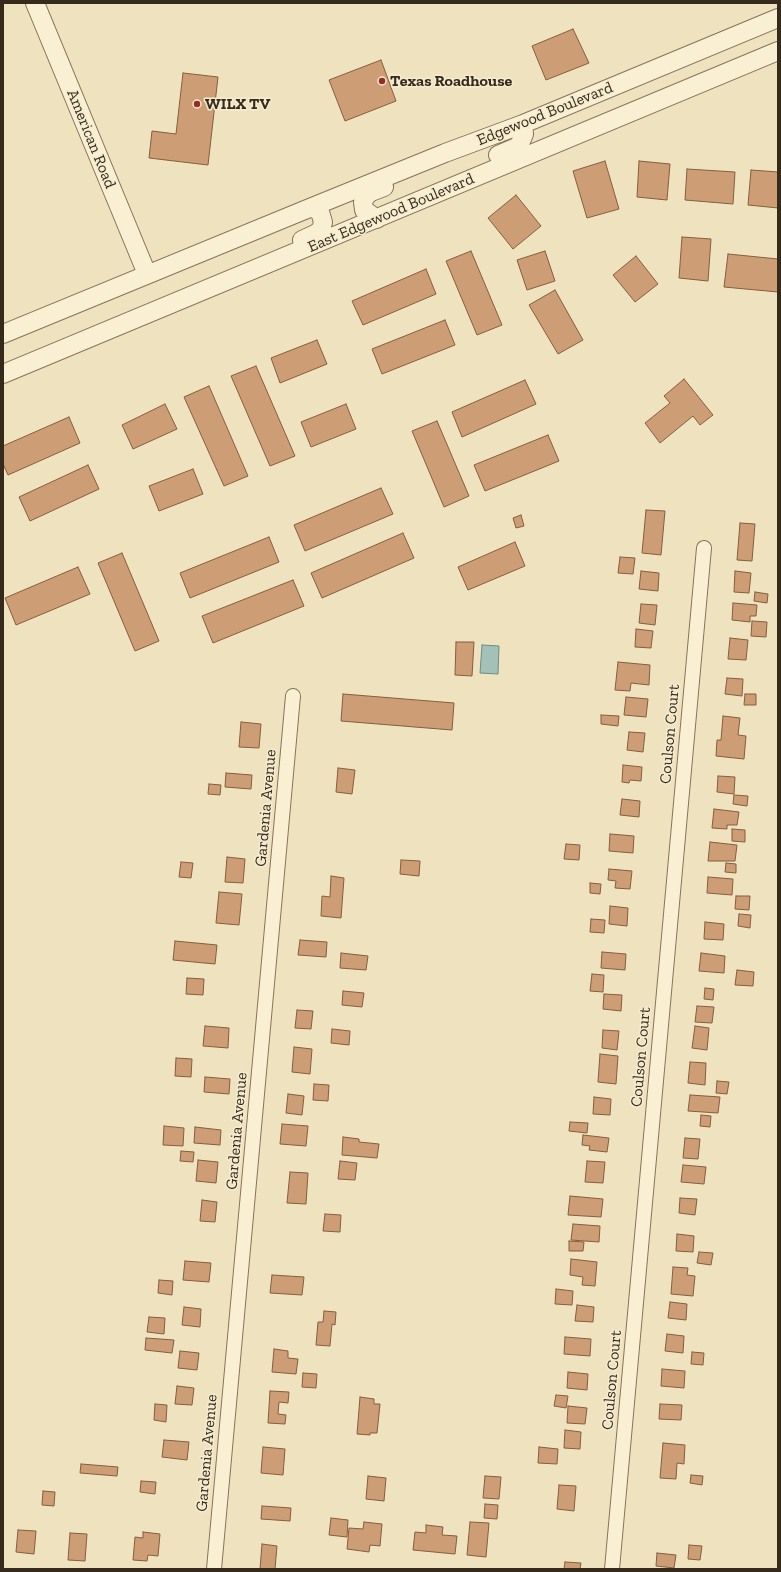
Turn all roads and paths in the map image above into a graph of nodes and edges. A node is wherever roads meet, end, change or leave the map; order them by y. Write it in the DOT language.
graph roads {
  1 [pos="35,3"];
  2 [pos="778,18"];
  3 [pos="776,50"];
  4 [pos="523,124"];
  5 [pos="445,153"];
  6 [pos="445,190"];
  7 [pos="312,206"];
  8 [pos="377,219"];
  9 [pos="147,274"];
  10 [pos="188,298"];
  11 [pos="84,300"];
  12 [pos="3,334"];
  13 [pos="3,345"];
  14 [pos="3,374"];
  15 [pos="704,548"];
  16 [pos="293,696"];
  17 [pos="214,1569"];
  18 [pos="612,1569"];
  1 -- 9 [label="street, American Road"];
  2 -- 4 [label="street, Edgewood Boulevard"];
  3 -- 6 [label="street, East Edgewood Boulevard"];
  4 -- 5 [label="street, Edgewood Boulevard"];
  4 -- 6 [label="street"];
  5 -- 7 [label="street, Edgewood Boulevard"];
  5 -- 8 [label="street"];
  6 -- 8 [label="street, East Edgewood Boulevard"];
  7 -- 9 [label="street"];
  7 -- 10 [label="street"];
  8 -- 10 [label="street, East Edgewood Boulevard"];
  9 -- 11 [label="street"];
  10 -- 14 [label="street, East Edgewood Boulevard"];
  11 -- 12 [label="street"];
  11 -- 13 [label="street"];
  15 -- 18 [label="street, Coulson Court"];
  16 -- 17 [label="street, Gardenia Avenue"];
}
